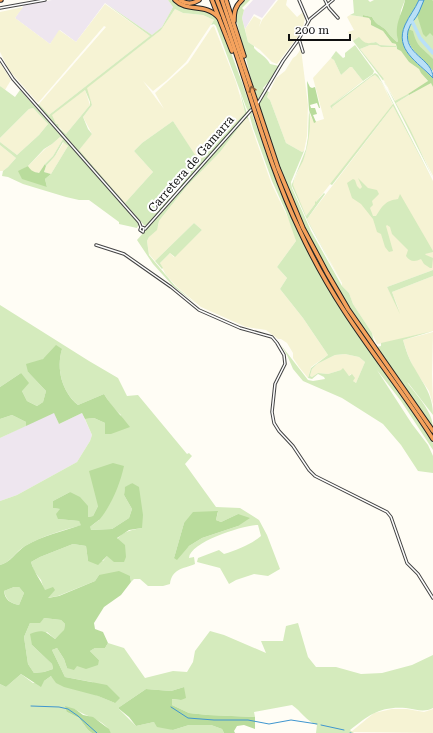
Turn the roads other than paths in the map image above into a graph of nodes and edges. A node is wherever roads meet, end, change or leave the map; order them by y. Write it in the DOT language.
graph roads {
  1 [pos="45,0"];
  2 [pos="175,0"];
  3 [pos="180,0"];
  4 [pos="199,0"];
  5 [pos="212,0"];
  6 [pos="217,0"];
  7 [pos="222,0"];
  8 [pos="226,0"];
  9 [pos="242,0"];
  10 [pos="299,0"];
  11 [pos="325,0"];
  12 [pos="333,0"];
  13 [pos="328,5"];
  14 [pos="0,8"];
  15 [pos="338,18"];
  16 [pos="220,20"];
  17 [pos="308,21"];
  18 [pos="234,24"];
  19 [pos="299,39"];
  20 [pos="303,52"];
  21 [pos="0,59"];
  22 [pos="245,67"];
  23 [pos="244,80"];
  24 [pos="258,103"];
  25 [pos="251,110"];
  26 [pos="141,227"];
  27 [pos="145,229"];
  28 [pos="96,245"];
  29 [pos="433,431"];
  30 [pos="433,439"];
  31 [pos="433,598"];
  1 -- 14 [label="street"];
  2 -- 16 [label="highway"];
  3 -- 4 [label="highway"];
  5 -- 16 [label="highway"];
  6 -- 23 [label="highway"];
  7 -- 22 [label="highway"];
  8 -- 18 [label="highway"];
  9 -- 18 [label="highway"];
  10 -- 17 [label="street"];
  11 -- 13 [label="street"];
  12 -- 13 [label="street"];
  13 -- 15 [label="street"];
  13 -- 17 [label="street"];
  16 -- 23 [label="highway"];
  17 -- 19 [label="street"];
  18 -- 22 [label="highway"];
  19 -- 20 [label="street"];
  19 -- 24 [label="street"];
  21 -- 26 [label="street"];
  29 -- 22 [label="highway, one-way"];
  23 -- 30 [label="highway"];
  25 -- 27 [label="street, Carretera de Gamarra"];
  26 -- 27 [label="street"];
  26 -- 27 [label="street"];
  28 -- 31 [label="street"];
}
